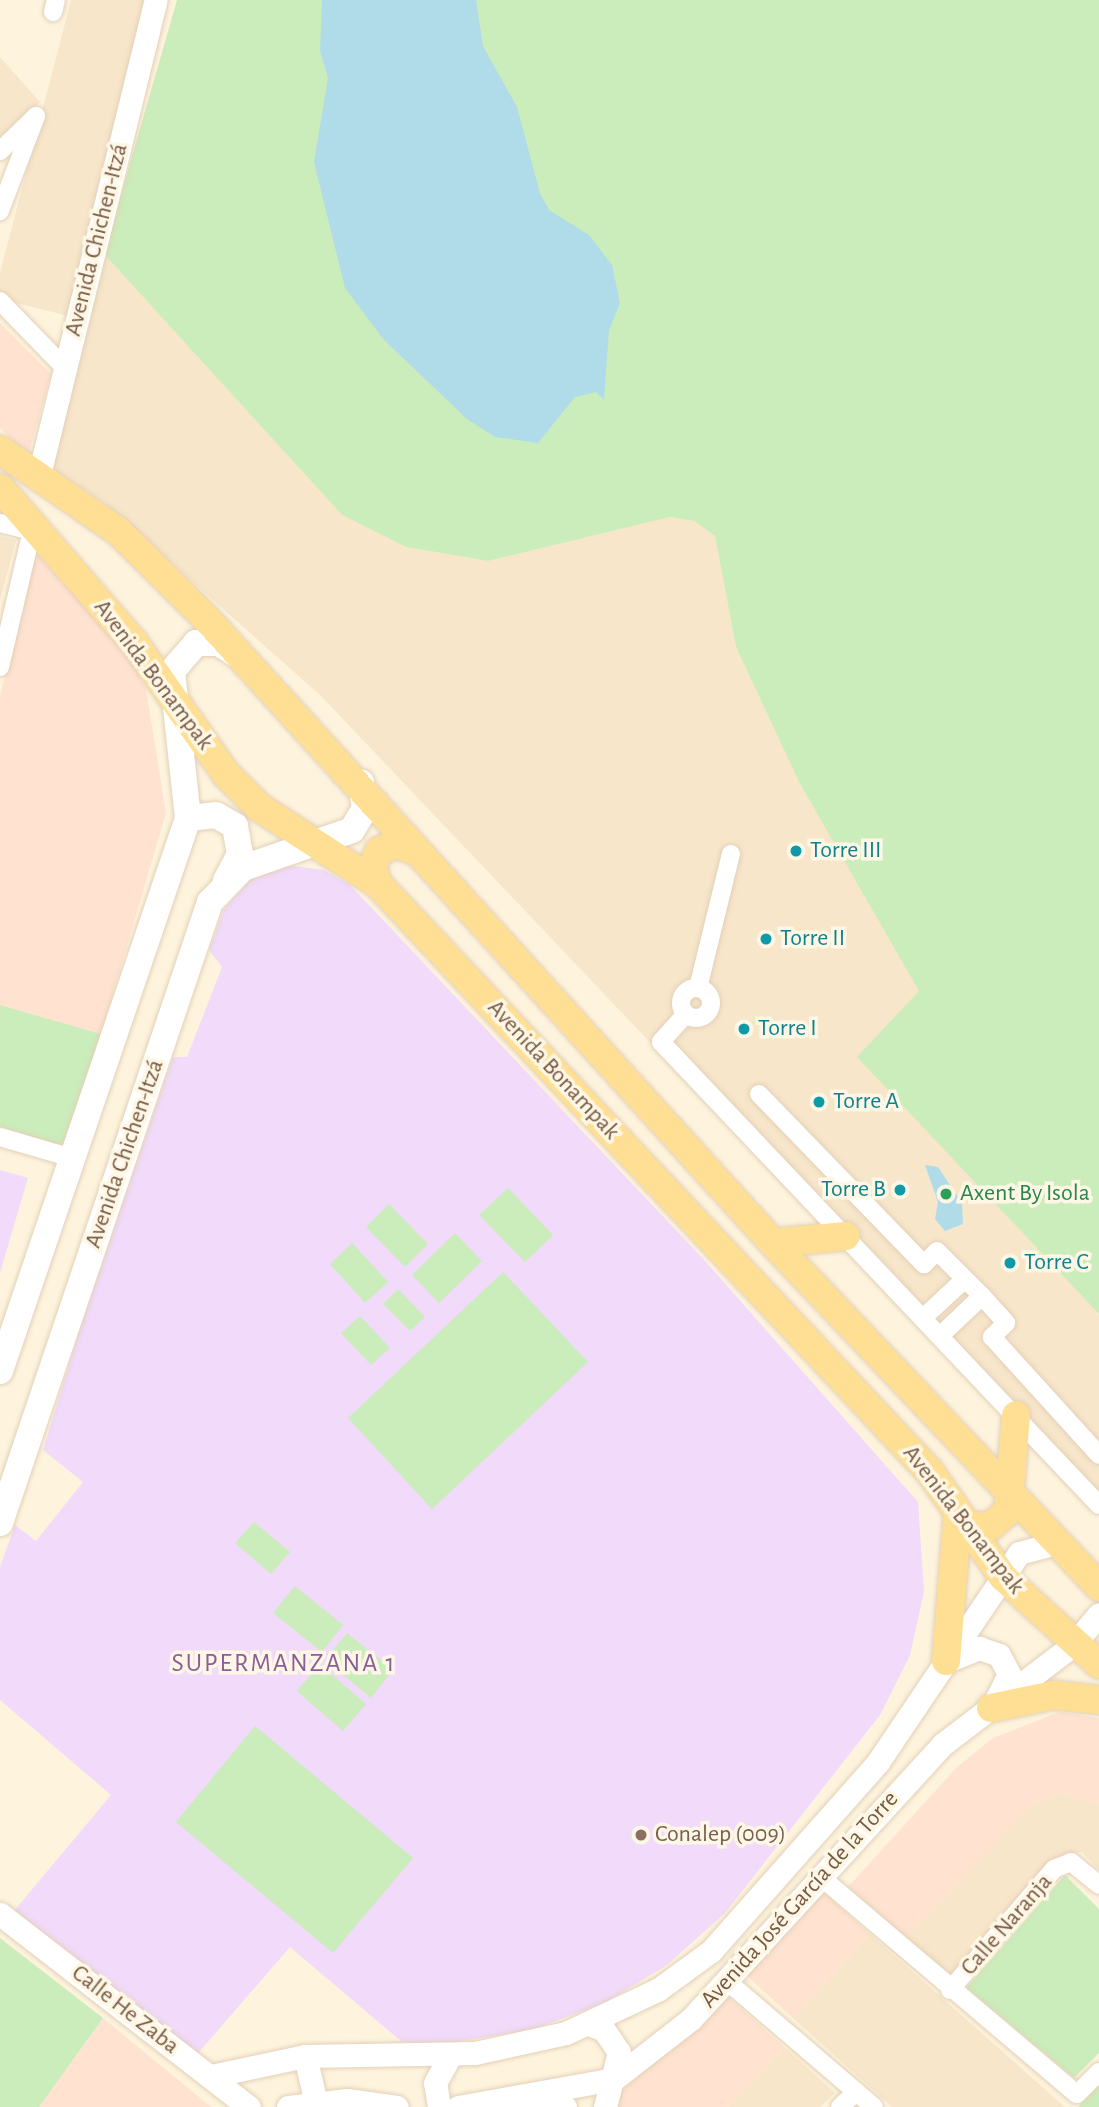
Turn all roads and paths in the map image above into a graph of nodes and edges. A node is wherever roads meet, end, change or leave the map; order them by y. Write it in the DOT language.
graph roads {
  1 [pos="156,0"];
  2 [pos="0,151"];
  3 [pos="0,211"];
  4 [pos="0,301"];
  5 [pos="65,368"];
  6 [pos="0,450"];
  7 [pos="37,479"];
  8 [pos="0,488"];
  9 [pos="0,523"];
  10 [pos="33,528"];
  11 [pos="246,662"];
  12 [pos="0,667"];
  13 [pos="170,694"];
  14 [pos="361,782"];
  15 [pos="188,818"];
  16 [pos="315,845"];
  17 [pos="416,851"];
  18 [pos="731,854"];
  19 [pos="225,883"];
  20 [pos="378,884"];
  21 [pos="759,1094"];
  22 [pos="0,1137"];
  23 [pos="69,1157"];
  24 [pos="846,1236"];
  25 [pos="773,1243"];
  26 [pos="965,1279"];
  27 [pos="982,1296"];
  28 [pos="925,1316"];
  29 [pos="942,1334"];
  30 [pos="0,1371"];
  31 [pos="1016,1415"];
  32 [pos="1099,1455"];
  33 [pos="1010,1493"];
  34 [pos="1099,1505"];
  35 [pos="964,1520"];
  36 [pos="0,1523"];
  37 [pos="1056,1543"];
  38 [pos="1003,1577"];
  39 [pos="1099,1587"];
  40 [pos="1099,1614"];
  41 [pos="1073,1645"];
  42 [pos="946,1661"];
  43 [pos="1099,1664"];
  44 [pos="1099,1700"];
  45 [pos="992,1708"];
  46 [pos="822,1878"];
  47 [pos="1099,1885"];
  48 [pos="0,1914"];
  49 [pos="728,1982"];
  50 [pos="950,1990"];
  51 [pos="587,2023"];
  52 [pos="306,2056"];
  53 [pos="450,2056"];
  54 [pos="1099,2072"];
  55 [pos="211,2076"];
  56 [pos="614,2079"];
  57 [pos="856,2092"];
  58 [pos="316,2103"];
  59 [pos="250,2107"];
  60 [pos="288,2107"];
  61 [pos="397,2107"];
  62 [pos="439,2107"];
  63 [pos="458,2107"];
  64 [pos="524,2107"];
  65 [pos="565,2107"];
  66 [pos="606,2107"];
  67 [pos="841,2107"];
  68 [pos="874,2107"];
  1 -- 5 [label="street, Avenida Chichen-Itzá"];
  2 -- 3 [label="street"];
  4 -- 5 [label="street"];
  5 -- 7 [label="street, Avenida Chichen-Itzá"];
  6 -- 7 [label="main road, Avenida Bonampak"];
  7 -- 11 [label="main road, Avenida Bonampak"];
  8 -- 10 [label="main road, Avenida Bonampak"];
  9 -- 10 [label="street"];
  10 -- 12 [label="street"];
  10 -- 13 [label="main road, Avenida Bonampak"];
  11 -- 13 [label="main road"];
  11 -- 14 [label="main road, Avenida Bonampak"];
  13 -- 15 [label="main road, Avenida Chichen-Itzá"];
  13 -- 16 [label="main road, Avenida Bonampak"];
  14 -- 16 [label="main road, Avenida Chichen-Itzá"];
  14 -- 17 [label="main road, Avenida Bonampak"];
  15 -- 19 [label="main road"];
  15 -- 23 [label="main road, Avenida Chichen-Itzá"];
  16 -- 19 [label="main road, Avenida Chichen-Itzá"];
  16 -- 20 [label="main road, Avenida Bonampak"];
  17 -- 20 [label="main road"];
  17 -- 25 [label="main road, Avenida Bonampak"];
  18 -- 24 [label="street"];
  19 -- 36 [label="main road, Avenida Chichen-Itzá"];
  20 -- 35 [label="main road, Avenida Bonampak"];
  21 -- 26 [label="street"];
  22 -- 23 [label="street"];
  23 -- 30 [label="main road, Avenida Chichen-Itzá"];
  24 -- 25 [label="main road"];
  24 -- 28 [label="street"];
  25 -- 33 [label="main road, Avenida Bonampak"];
  26 -- 27 [label="street"];
  26 -- 28 [label="street"];
  27 -- 29 [label="street"];
  27 -- 32 [label="street"];
  28 -- 29 [label="street"];
  29 -- 31 [label="street"];
  31 -- 33 [label="main road"];
  31 -- 34 [label="street"];
  33 -- 35 [label="main road"];
  33 -- 37 [label="main road, Avenida Bonampak"];
  35 -- 38 [label="main road, Avenida Bonampak"];
  35 -- 42 [label="main road"];
  37 -- 38 [label="street, Avenida José García de la Torre"];
  37 -- 39 [label="main road, Avenida Bonampak"];
  38 -- 41 [label="main road, Avenida Bonampak"];
  38 -- 42 [label="street, Avenida José García de la Torre"];
  40 -- 41 [label="street, Avenida José García de la Torre"];
  41 -- 43 [label="main road, Avenida Bonampak"];
  41 -- 45 [label="street, Avenida José García de la Torre"];
  42 -- 45 [label="street"];
  42 -- 51 [label="street, Avenida José García de la Torre"];
  44 -- 45 [label="main road"];
  45 -- 46 [label="street, Avenida José García de la Torre"];
  46 -- 49 [label="street, Avenida José García de la Torre"];
  46 -- 50 [label="street, Calle Naranja"];
  47 -- 50 [label="street, Calle Naranja"];
  48 -- 55 [label="street, Calle He Zaba"];
  49 -- 56 [label="street, Avenida José García de la Torre"];
  49 -- 57 [label="street"];
  50 -- 54 [label="street, Calle Naranja"];
  51 -- 53 [label="street, Avenida José García de la Torre"];
  51 -- 56 [label="street"];
  52 -- 53 [label="street, Avenida José García de la Torre"];
  52 -- 55 [label="street, Avenida José García de la Torre"];
  52 -- 58 [label="street"];
  53 -- 62 [label="street"];
  55 -- 59 [label="street, Calle He Zaba"];
  56 -- 63 [label="street"];
  56 -- 66 [label="street"];
  57 -- 67 [label="street"];
  57 -- 68 [label="street"];
  58 -- 60 [label="street"];
  58 -- 61 [label="street"];
  64 -- 65 [label="street"];
}
